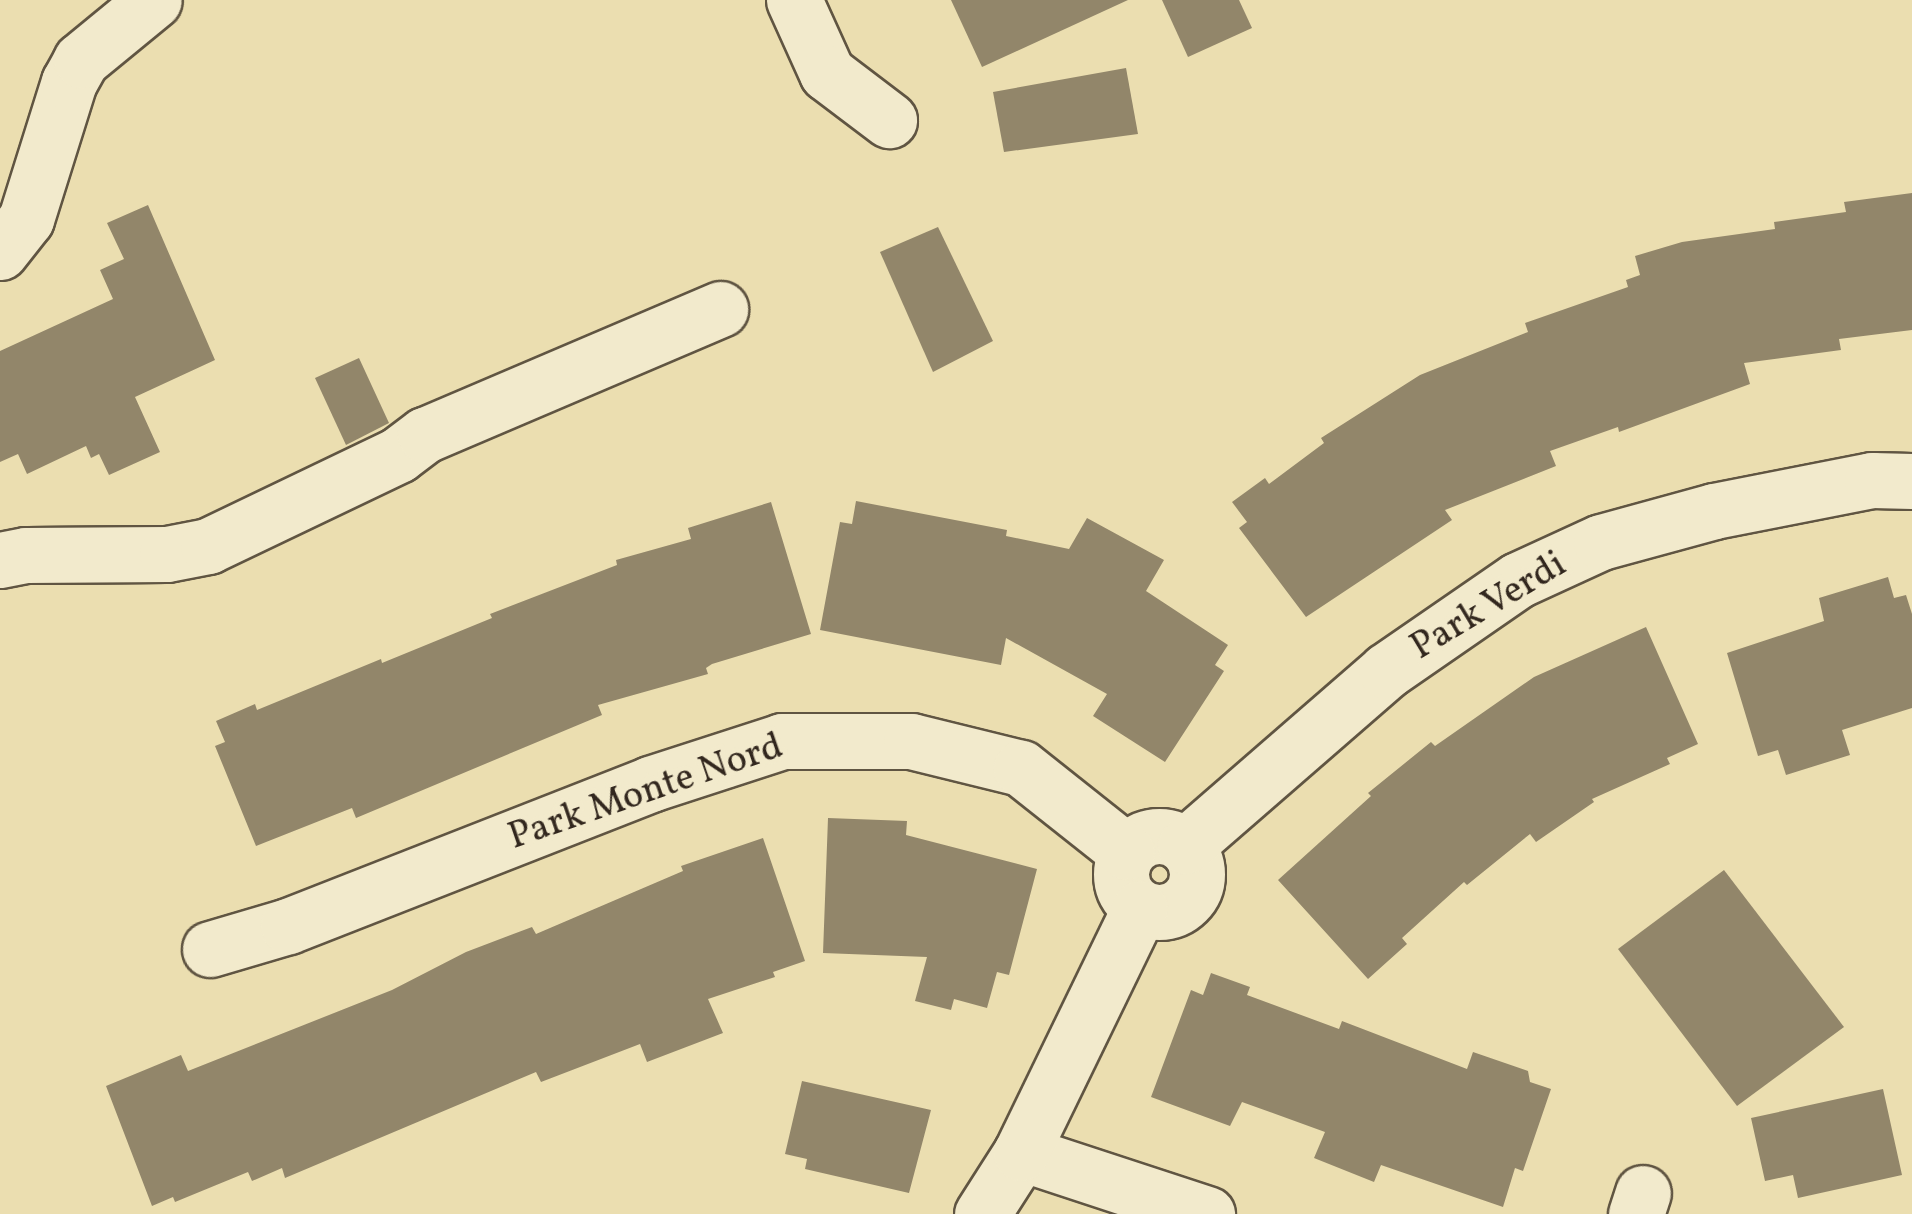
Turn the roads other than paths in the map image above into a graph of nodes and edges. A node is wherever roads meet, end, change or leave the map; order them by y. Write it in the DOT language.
graph roads {
  1 [pos="154,0"];
  2 [pos="794,0"];
  3 [pos="889,120"];
  4 [pos="0,252"];
  5 [pos="720,309"];
  6 [pos="1912,481"];
  7 [pos="0,560"];
  8 [pos="1185,846"];
  9 [pos="1127,852"];
  10 [pos="1140,908"];
  11 [pos="210,949"];
  12 [pos="1002,1192"];
  13 [pos="1206,1214"];
  1 -- 4 [label="street"];
  2 -- 3 [label="street"];
  5 -- 7 [label="street"];
  6 -- 8 [label="street, Park Verdi"];
  8 -- 9 [label="street"];
  8 -- 10 [label="street"];
  9 -- 10 [label="street"];
  9 -- 11 [label="street, Park Monte Nord"];
  10 -- 12 [label="street"];
  12 -- 13 [label="street"];
}
